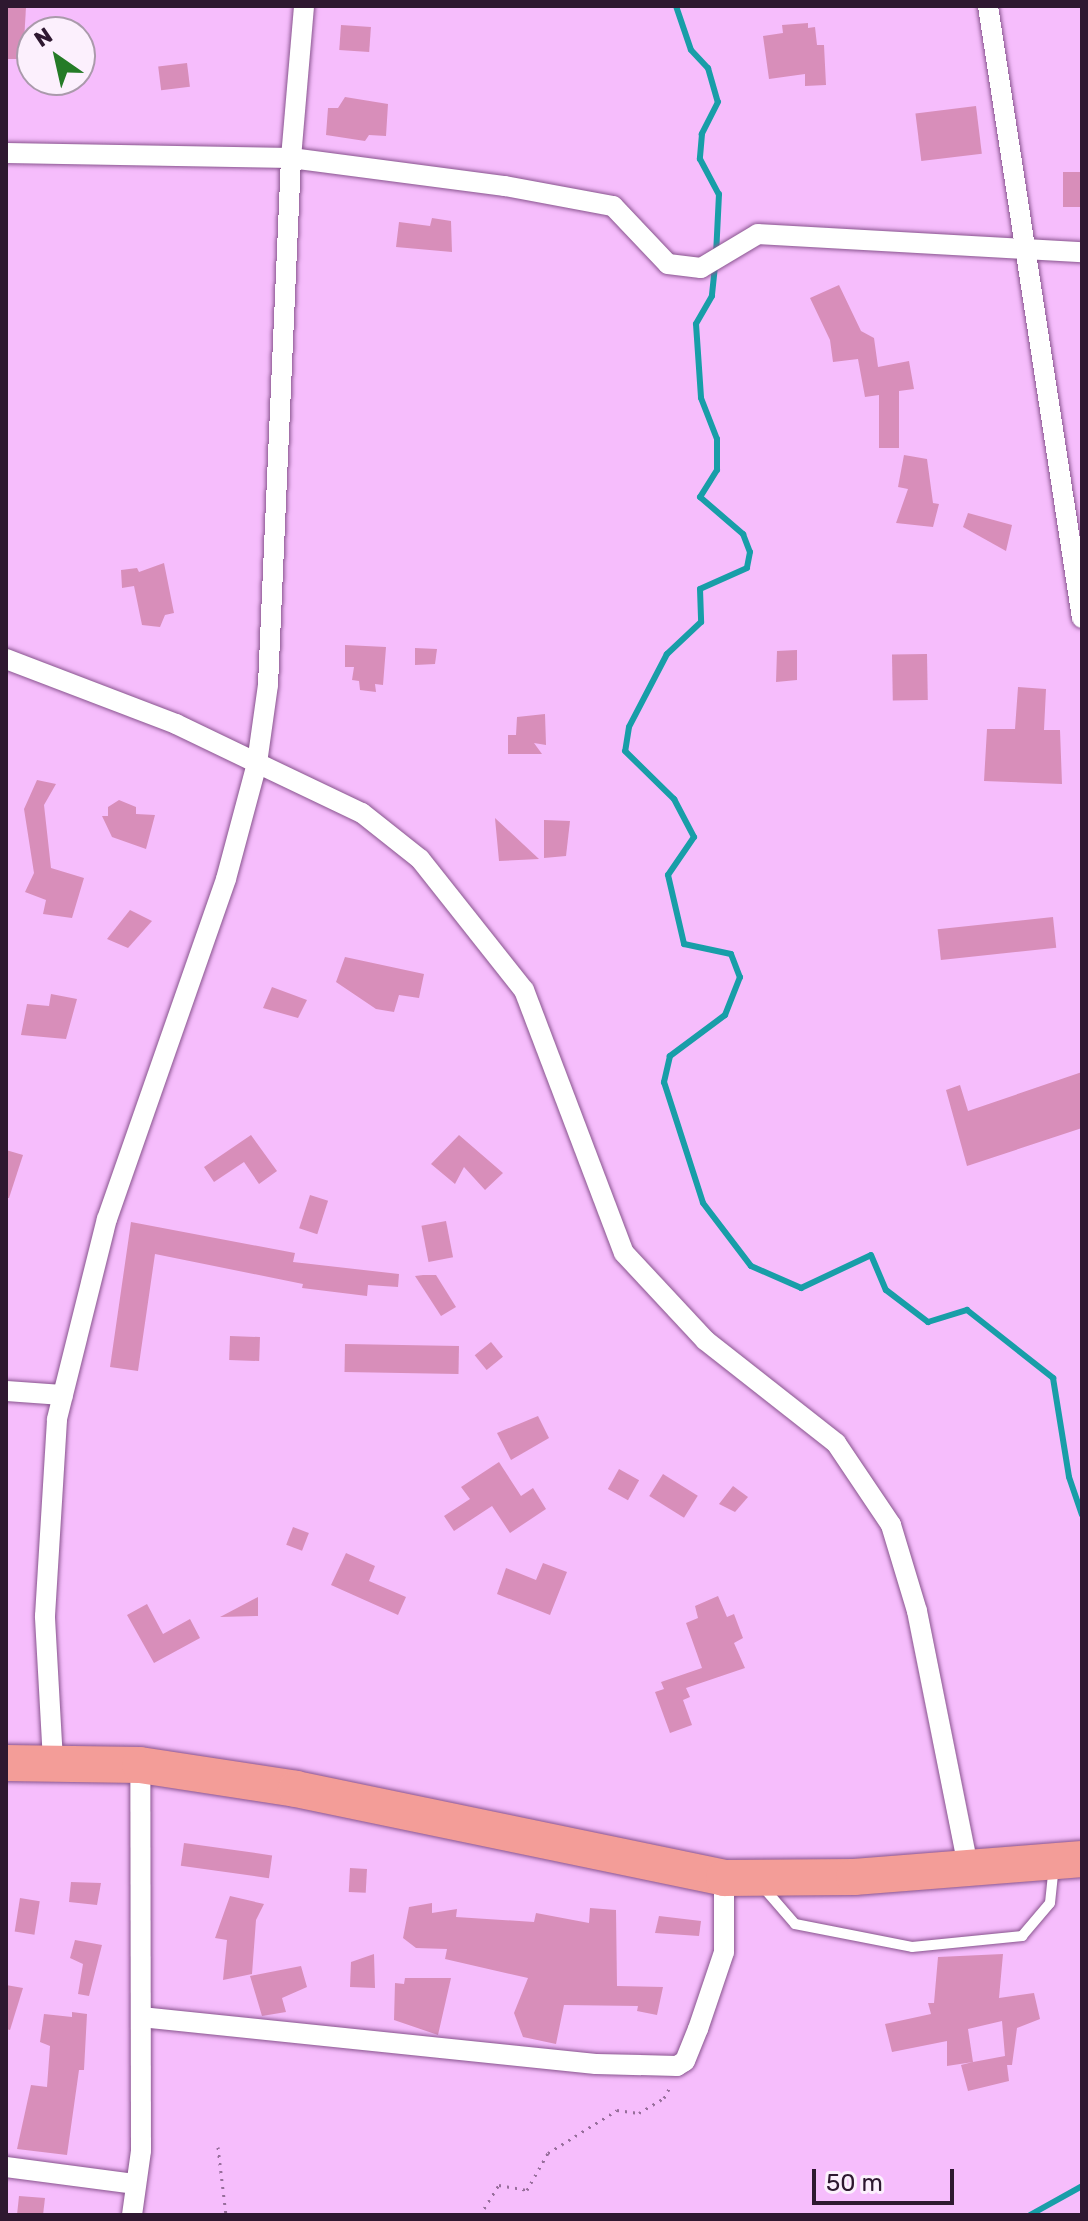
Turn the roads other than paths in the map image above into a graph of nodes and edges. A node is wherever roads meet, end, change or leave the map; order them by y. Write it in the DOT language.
graph roads {
  1 [pos="304,6"];
  2 [pos="988,6"];
  3 [pos="6,153"];
  4 [pos="291,158"];
  5 [pos="1022,250"];
  6 [pos="1082,252"];
  7 [pos="1082,618"];
  8 [pos="6,659"];
  9 [pos="257,763"];
  10 [pos="6,1391"];
  11 [pos="63,1395"];
  12 [pos="53,1761"];
  13 [pos="6,1763"];
  14 [pos="140,1765"];
  15 [pos="1068,1860"];
  16 [pos="968,1867"];
  17 [pos="740,1879"];
  18 [pos="141,2017"];
  19 [pos="6,2167"];
  20 [pos="136,2184"];
  21 [pos="132,2215"];
  1 -- 4 [label="street"];
  2 -- 5 [label="street"];
  3 -- 4 [label="street"];
  4 -- 5 [label="street"];
  4 -- 9 [label="street"];
  5 -- 6 [label="street"];
  5 -- 7 [label="street"];
  8 -- 9 [label="street"];
  9 -- 11 [label="street"];
  9 -- 16 [label="street"];
  10 -- 11 [label="street"];
  11 -- 12 [label="street"];
  12 -- 13 [label="highway"];
  12 -- 14 [label="highway"];
  14 -- 17 [label="highway"];
  14 -- 18 [label="street"];
  15 -- 16 [label="highway"];
  15 -- 17 [label="lane"];
  16 -- 17 [label="highway"];
  17 -- 18 [label="street"];
  18 -- 20 [label="street"];
  19 -- 20 [label="street"];
  20 -- 21 [label="street"];
}
